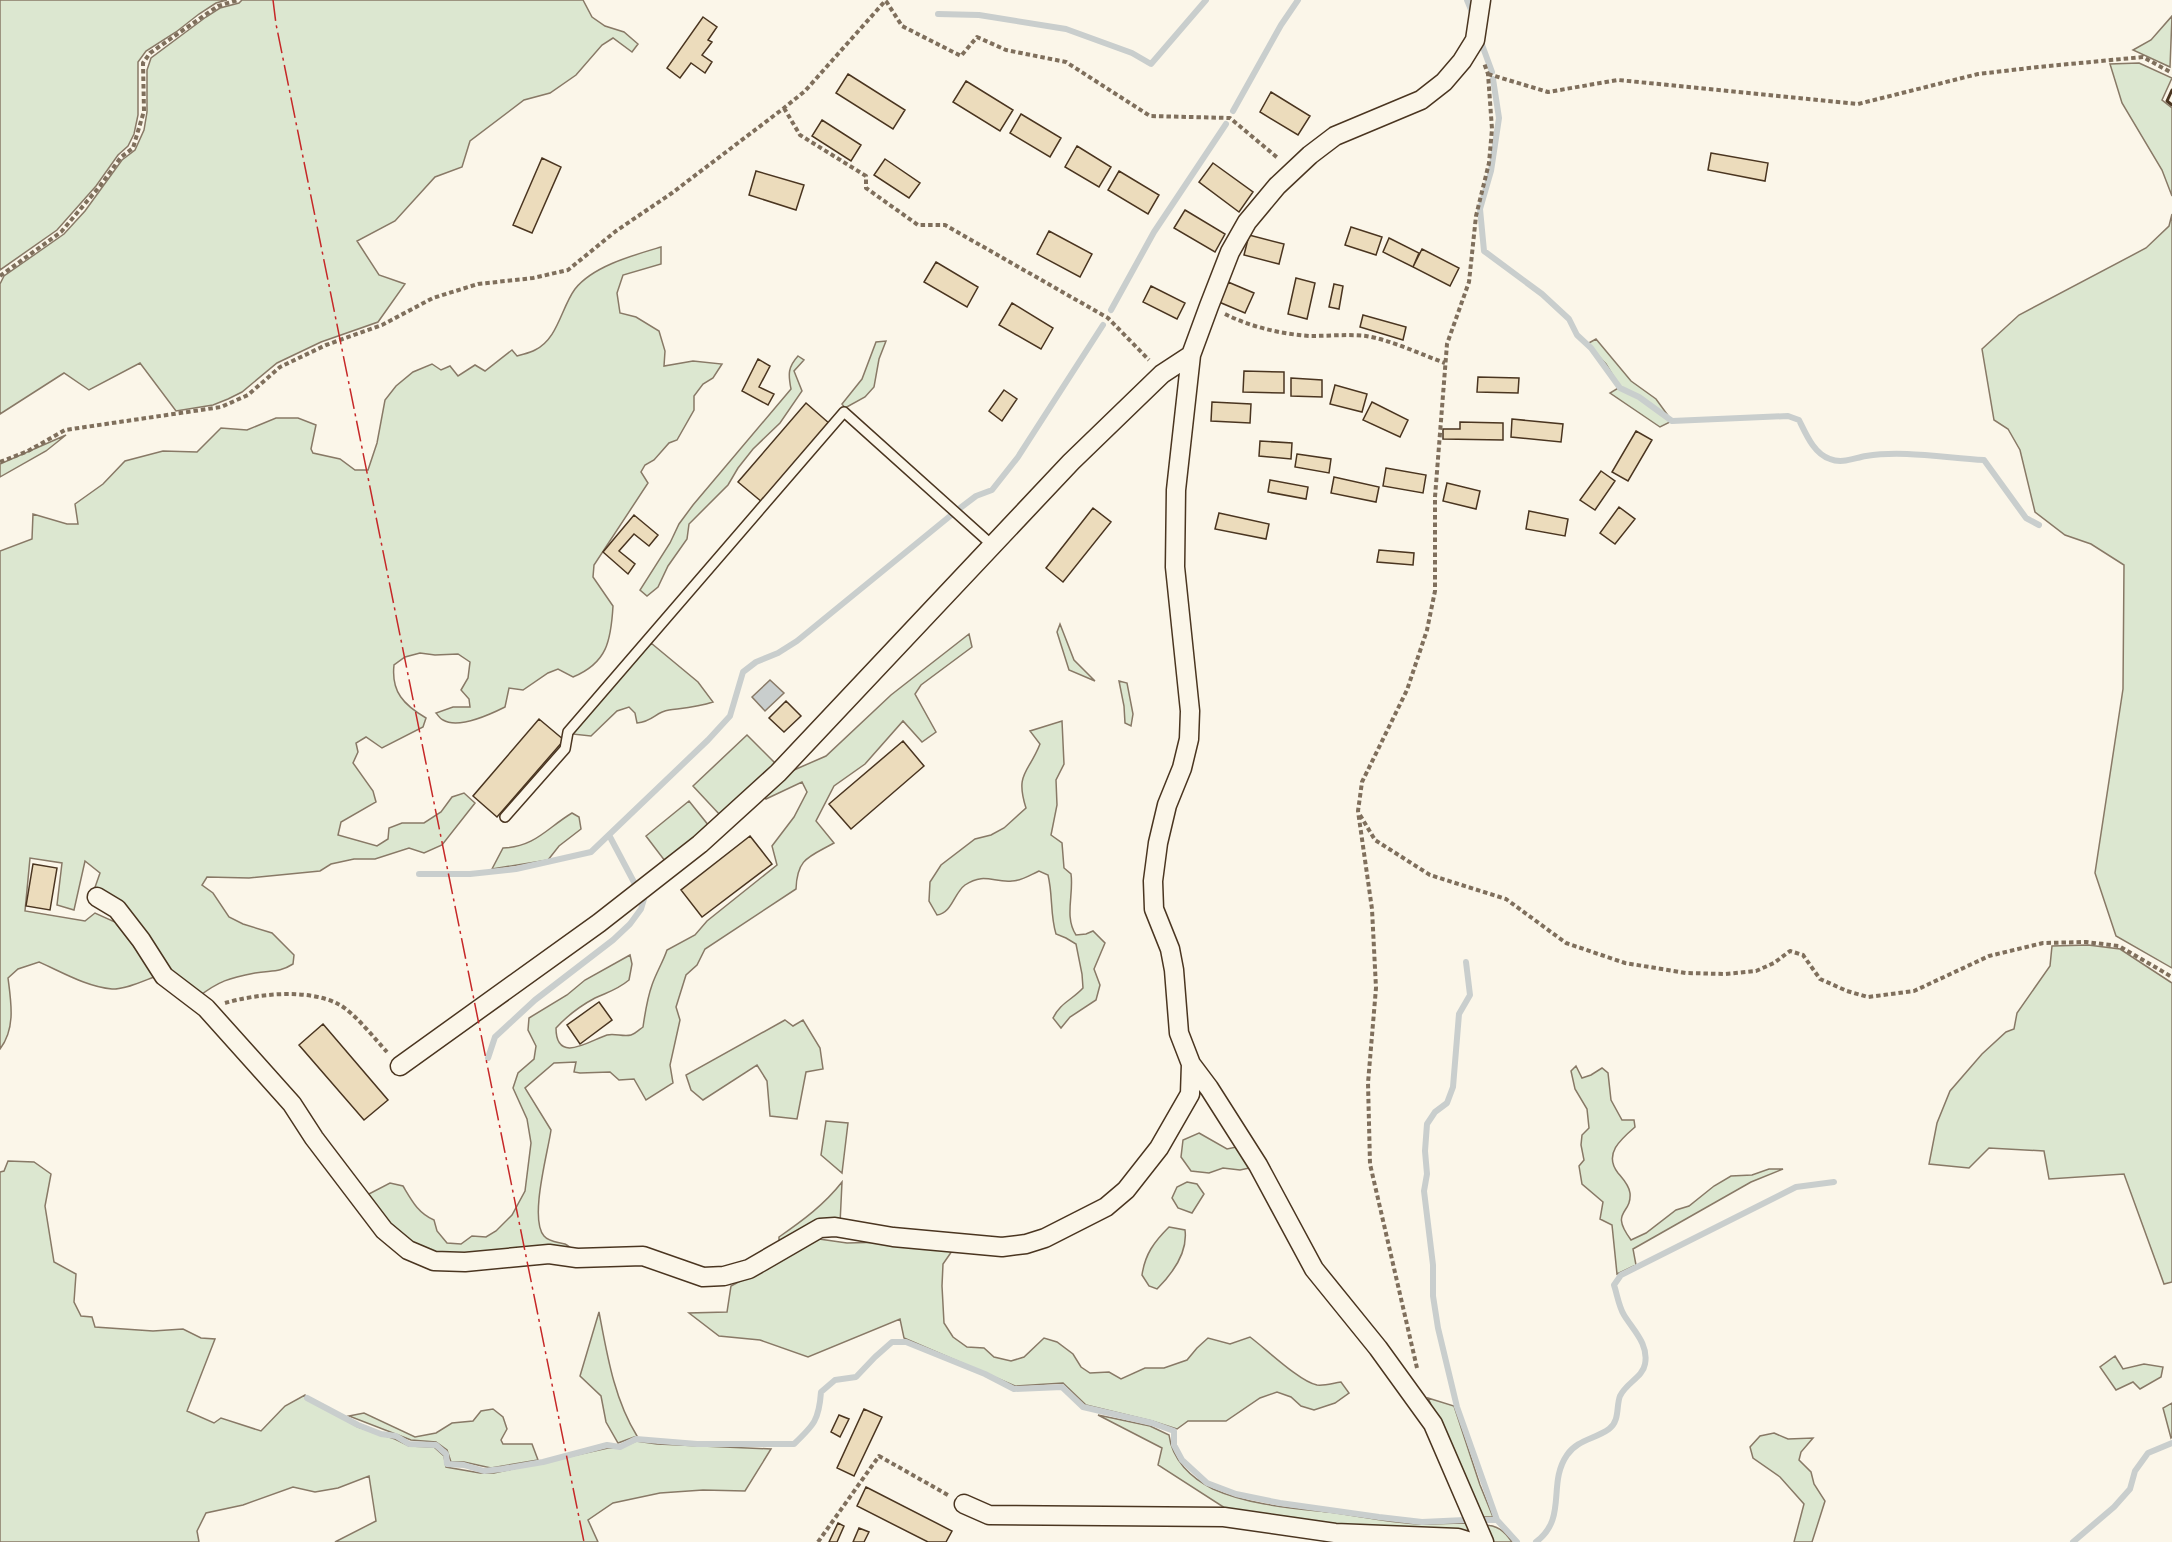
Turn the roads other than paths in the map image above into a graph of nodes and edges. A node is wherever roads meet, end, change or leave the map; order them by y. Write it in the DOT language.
graph roads {
  1 [pos="1481,0"];
  2 [pos="1191,355"];
  3 [pos="992,545"];
  4 [pos="505,817"];
  5 [pos="97,897"];
  6 [pos="1191,1064"];
  7 [pos="400,1066"];
  8 [pos="964,1504"];
  9 [pos="1471,1542"];
  10 [pos="1484,1542"];
  1 -- 2 [label="street"];
  2 -- 3 [label="street"];
  2 -- 6 [label="street"];
  3 -- 4 [label="lane"];
  3 -- 7 [label="street"];
  5 -- 6 [label="street"];
  6 -- 10 [label="street"];
  8 -- 9 [label="street"];
}
